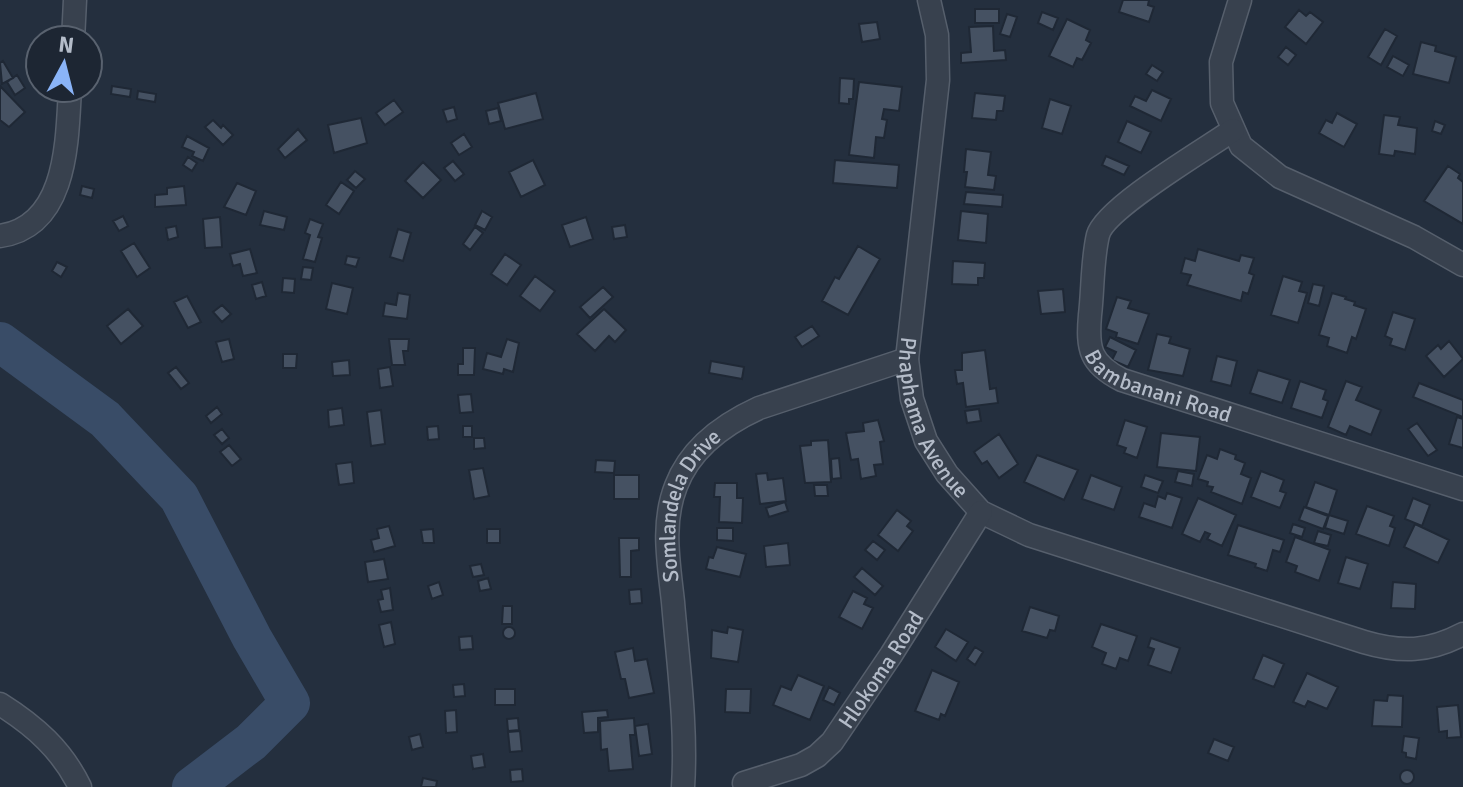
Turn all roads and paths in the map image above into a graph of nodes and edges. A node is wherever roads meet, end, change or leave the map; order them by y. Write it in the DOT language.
graph roads {
  1 [pos="75,0"];
  2 [pos="929,0"];
  3 [pos="1240,0"];
  4 [pos="74,24"];
  5 [pos="69,104"];
  6 [pos="1233,130"];
  7 [pos="0,236"];
  8 [pos="1463,265"];
  9 [pos="907,359"];
  10 [pos="1463,489"];
  11 [pos="981,512"];
  12 [pos="1463,634"];
  13 [pos="0,704"];
  14 [pos="744,783"];
  15 [pos="80,786"];
  16 [pos="683,787"];
  1 -- 4 [label="street"];
  2 -- 9 [label="street, Phaphama Avenue"];
  3 -- 6 [label="street"];
  5 -- 7 [label="street"];
  6 -- 8 [label="street"];
  6 -- 10 [label="street, Bambanani Road"];
  9 -- 11 [label="street, Phaphama Avenue"];
  9 -- 16 [label="street, Somlandela Drive"];
  11 -- 12 [label="street, Phaphama Avenue"];
  11 -- 14 [label="street, Hlokoma Road"];
  13 -- 15 [label="street"];
}
